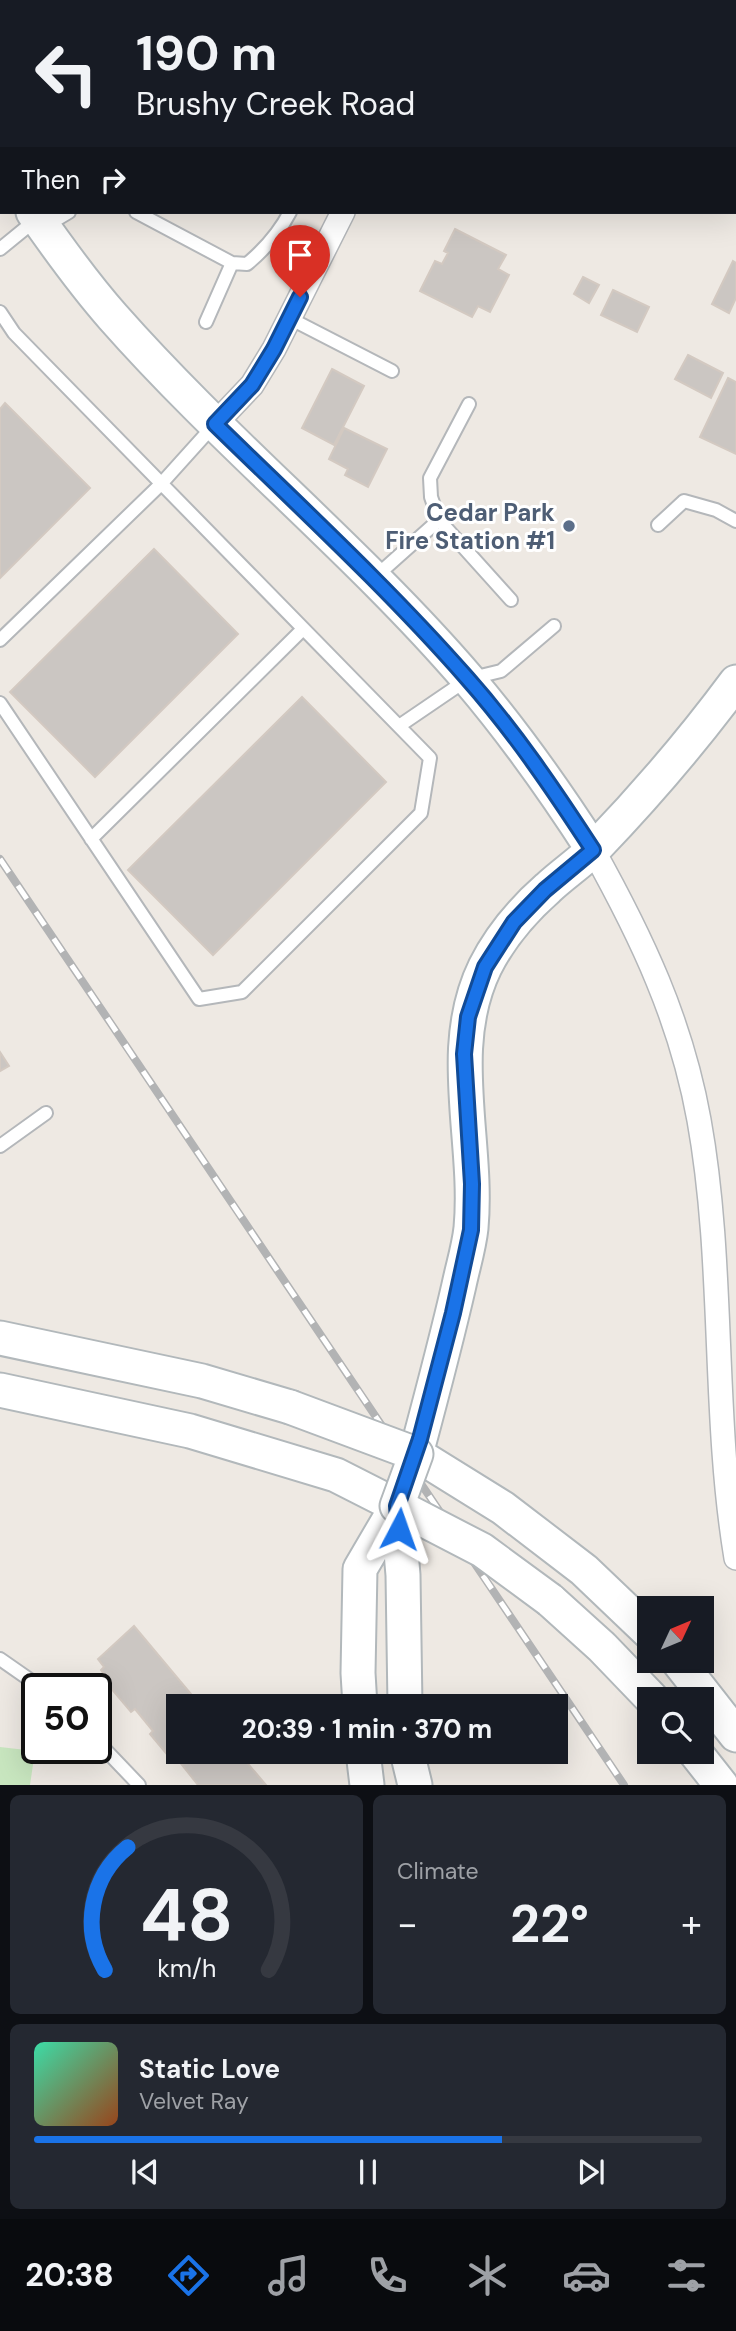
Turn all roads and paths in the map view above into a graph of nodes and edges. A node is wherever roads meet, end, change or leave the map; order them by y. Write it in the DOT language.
graph roads {
  1 [pos="47,214"];
  2 [pos="140,214"];
  3 [pos="289,214"];
  4 [pos="342,214"];
  5 [pos="0,249"];
  6 [pos="232,263"];
  7 [pos="0,312"];
  8 [pos="289,318"];
  9 [pos="206,322"];
  10 [pos="392,371"];
  11 [pos="469,404"];
  12 [pos="215,424"];
  13 [pos="161,484"];
  14 [pos="439,520"];
  15 [pos="736,521"];
  16 [pos="658,524"];
  17 [pos="373,578"];
  18 [pos="511,600"];
  19 [pos="554,626"];
  20 [pos="303,629"];
  21 [pos="0,640"];
  22 [pos="468,679"];
  23 [pos="736,682"];
  24 [pos="0,704"];
  25 [pos="399,726"];
  26 [pos="91,839"];
  27 [pos="593,850"];
  28 [pos="46,1113"];
  29 [pos="0,1146"];
  30 [pos="0,1338"];
  31 [pos="0,1390"];
  32 [pos="416,1454"];
  33 [pos="397,1506"];
  34 [pos="736,1558"];
  35 [pos="637,1621"];
  36 [pos="0,1659"];
  37 [pos="687,1673"];
  38 [pos="21,1674"];
  39 [pos="641,1687"];
  40 [pos="359,1694"];
  41 [pos="405,1694"];
  42 [pos="736,1735"];
  43 [pos="112,1757"];
  44 [pos="364,1764"];
  45 [pos="410,1764"];
  46 [pos="704,1764"];
  47 [pos="139,1785"];
  48 [pos="367,1785"];
  49 [pos="415,1785"];
  50 [pos="721,1785"];
  1 -- 5 [label="lane"];
  1 -- 12 [label="main road"];
  2 -- 6 [label="lane"];
  3 -- 6 [label="lane"];
  4 -- 8 [label="street"];
  6 -- 9 [label="lane"];
  7 -- 13 [label="lane"];
  8 -- 10 [label="lane"];
  8 -- 12 [label="street"];
  11 -- 14 [label="lane"];
  12 -- 13 [label="lane"];
  12 -- 17 [label="main road"];
  13 -- 20 [label="lane"];
  13 -- 21 [label="lane"];
  14 -- 17 [label="lane"];
  14 -- 18 [label="lane"];
  15 -- 16 [label="lane"];
  17 -- 22 [label="main road"];
  19 -- 22 [label="lane"];
  20 -- 25 [label="lane"];
  20 -- 26 [label="lane"];
  22 -- 25 [label="lane"];
  22 -- 27 [label="main road"];
  23 -- 27 [label="main road"];
  24 -- 26 [label="lane"];
  25 -- 26 [label="lane"];
  27 -- 32 [label="main road"];
  27 -- 34 [label="street"];
  28 -- 29 [label="lane"];
  30 -- 32 [label="main road, bridge"];
  31 -- 33 [label="main road"];
  32 -- 33 [label="main road, bridge"];
  32 -- 35 [label="main road"];
  33 -- 39 [label="main road, bridge"];
  33 -- 40 [label="main road"];
  33 -- 41 [label="main road"];
  36 -- 38 [label="lane"];
  37 -- 42 [label="main road"];
  43 -- 47 [label="lane"];
  44 -- 48 [label="main road"];
  45 -- 49 [label="main road"];
  46 -- 50 [label="main road"];
}
